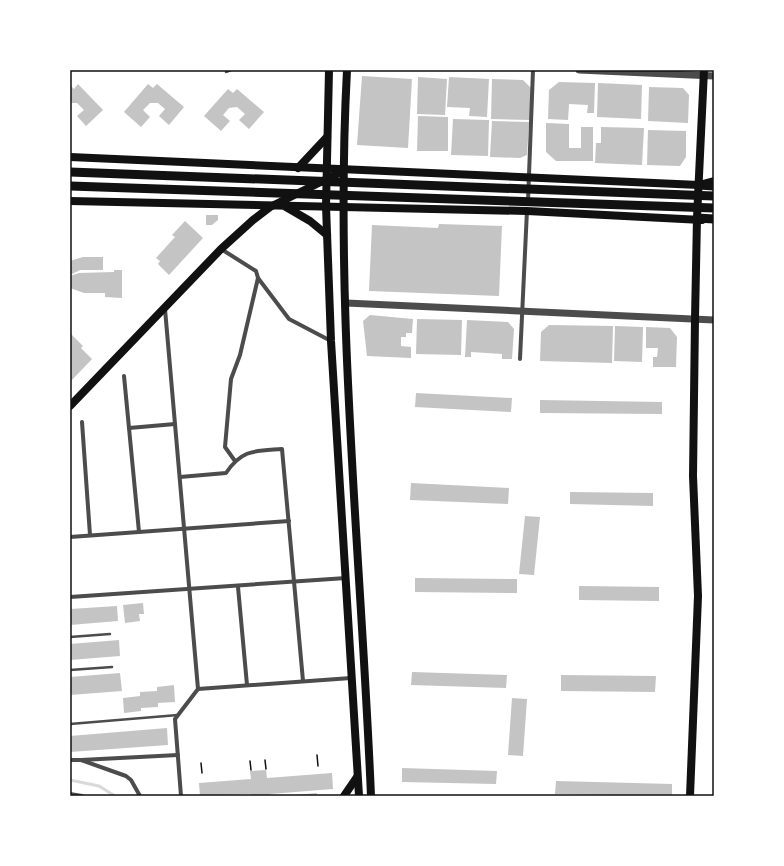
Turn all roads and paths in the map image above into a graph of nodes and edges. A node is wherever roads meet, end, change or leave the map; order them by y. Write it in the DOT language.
graph roads {
  1 [pos="231,70"];
  2 [pos="330,70"];
  3 [pos="348,70"];
  4 [pos="533,70"];
  5 [pos="580,70"];
  6 [pos="226,72"];
  7 [pos="704,73"];
  8 [pos="714,76"];
  9 [pos="327,137"];
  10 [pos="70,157"];
  11 [pos="298,168"];
  12 [pos="326,170"];
  13 [pos="343,170"];
  14 [pos="70,172"];
  15 [pos="529,178"];
  16 [pos="326,179"];
  17 [pos="714,182"];
  18 [pos="699,185"];
  19 [pos="70,186"];
  20 [pos="714,186"];
  21 [pos="714,196"];
  22 [pos="70,201"];
  23 [pos="285,206"];
  24 [pos="326,206"];
  25 [pos="344,206"];
  26 [pos="270,207"];
  27 [pos="714,208"];
  28 [pos="527,211"];
  29 [pos="697,218"];
  30 [pos="714,219"];
  31 [pos="714,223"];
  32 [pos="327,235"];
  33 [pos="221,249"];
  34 [pos="258,278"];
  35 [pos="346,303"];
  36 [pos="164,309"];
  37 [pos="523,312"];
  38 [pos="695,319"];
  39 [pos="714,320"];
  40 [pos="331,341"];
  41 [pos="520,359"];
  42 [pos="124,376"];
  43 [pos="70,406"];
  44 [pos="82,422"];
  45 [pos="175,424"];
  46 [pos="129,428"];
  47 [pos="235,461"];
  48 [pos="180,477"];
  49 [pos="289,521"];
  50 [pos="184,529"];
  51 [pos="139,532"];
  52 [pos="90,535"];
  53 [pos="70,537"];
  54 [pos="346,578"];
  55 [pos="295,582"];
  56 [pos="238,587"];
  57 [pos="189,590"];
  58 [pos="70,598"];
  59 [pos="110,634"];
  60 [pos="70,637"];
  61 [pos="112,667"];
  62 [pos="70,670"];
  63 [pos="352,678"];
  64 [pos="303,681"];
  65 [pos="247,685"];
  66 [pos="198,689"];
  67 [pos="178,715"];
  68 [pos="70,724"];
  69 [pos="178,755"];
  70 [pos="317,755"];
  71 [pos="70,760"];
  72 [pos="81,760"];
  73 [pos="265,760"];
  74 [pos="250,761"];
  75 [pos="201,763"];
  76 [pos="318,766"];
  77 [pos="266,769"];
  78 [pos="251,770"];
  79 [pos="202,773"];
  80 [pos="358,777"];
  81 [pos="70,794"];
  82 [pos="82,796"];
  83 [pos="140,796"];
  84 [pos="181,796"];
  85 [pos="344,796"];
  86 [pos="359,796"];
  87 [pos="371,796"];
  88 [pos="690,796"];
  1 -- 6 [label="lane"];
  2 -- 9 [label="main road"];
  3 -- 13 [label="main road"];
  4 -- 15 [label="street"];
  5 -- 7 [label="street"];
  7 -- 8 [label="street"];
  7 -- 18 [label="main road"];
  9 -- 11 [label="main road"];
  9 -- 12 [label="main road"];
  10 -- 11 [label="main road"];
  11 -- 12 [label="main road"];
  12 -- 13 [label="main road"];
  12 -- 16 [label="main road"];
  13 -- 15 [label="main road"];
  13 -- 16 [label="main road"];
  13 -- 25 [label="main road"];
  14 -- 21 [label="highway"];
  15 -- 18 [label="main road"];
  15 -- 28 [label="street"];
  16 -- 24 [label="main road"];
  16 -- 26 [label="main road"];
  17 -- 18 [label="main road"];
  18 -- 20 [label="highway"];
  18 -- 29 [label="main road"];
  19 -- 27 [label="highway"];
  22 -- 26 [label="main road"];
  23 -- 24 [label="main road"];
  23 -- 26 [label="main road"];
  23 -- 32 [label="main road"];
  24 -- 25 [label="main road"];
  24 -- 32 [label="main road"];
  25 -- 28 [label="main road"];
  25 -- 35 [label="main road"];
  26 -- 33 [label="main road"];
  28 -- 29 [label="main road"];
  28 -- 37 [label="street"];
  29 -- 30 [label="highway"];
  29 -- 31 [label="main road"];
  29 -- 38 [label="main road"];
  32 -- 40 [label="main road"];
  33 -- 34 [label="street"];
  33 -- 36 [label="main road"];
  34 -- 40 [label="street"];
  34 -- 47 [label="street"];
  35 -- 37 [label="street"];
  35 -- 87 [label="main road"];
  36 -- 43 [label="main road"];
  36 -- 45 [label="street"];
  37 -- 38 [label="street"];
  37 -- 41 [label="street"];
  38 -- 39 [label="street"];
  38 -- 88 [label="main road"];
  40 -- 54 [label="main road"];
  42 -- 46 [label="street"];
  44 -- 52 [label="street"];
  45 -- 46 [label="street"];
  45 -- 48 [label="street"];
  46 -- 51 [label="street"];
  47 -- 48 [label="street"];
  47 -- 49 [label="street"];
  48 -- 50 [label="street"];
  49 -- 50 [label="street"];
  49 -- 55 [label="street"];
  50 -- 51 [label="street"];
  50 -- 57 [label="street"];
  51 -- 52 [label="street"];
  52 -- 53 [label="street"];
  54 -- 55 [label="street"];
  54 -- 63 [label="main road"];
  55 -- 56 [label="street"];
  55 -- 64 [label="street"];
  56 -- 57 [label="street"];
  56 -- 65 [label="street"];
  57 -- 58 [label="street"];
  57 -- 66 [label="street"];
  59 -- 60 [label="lane"];
  61 -- 62 [label="lane"];
  63 -- 64 [label="street"];
  63 -- 80 [label="main road"];
  64 -- 65 [label="street"];
  65 -- 66 [label="street"];
  66 -- 67 [label="street"];
  67 -- 68 [label="lane"];
  67 -- 69 [label="street"];
  69 -- 72 [label="street"];
  69 -- 84 [label="street"];
  70 -- 76 [label="path"];
  71 -- 72 [label="street"];
  72 -- 83 [label="street"];
  73 -- 77 [label="path"];
  74 -- 78 [label="path"];
  75 -- 79 [label="path"];
  80 -- 85 [label="main road"];
  80 -- 86 [label="main road"];
  81 -- 82 [label="street"];
}
